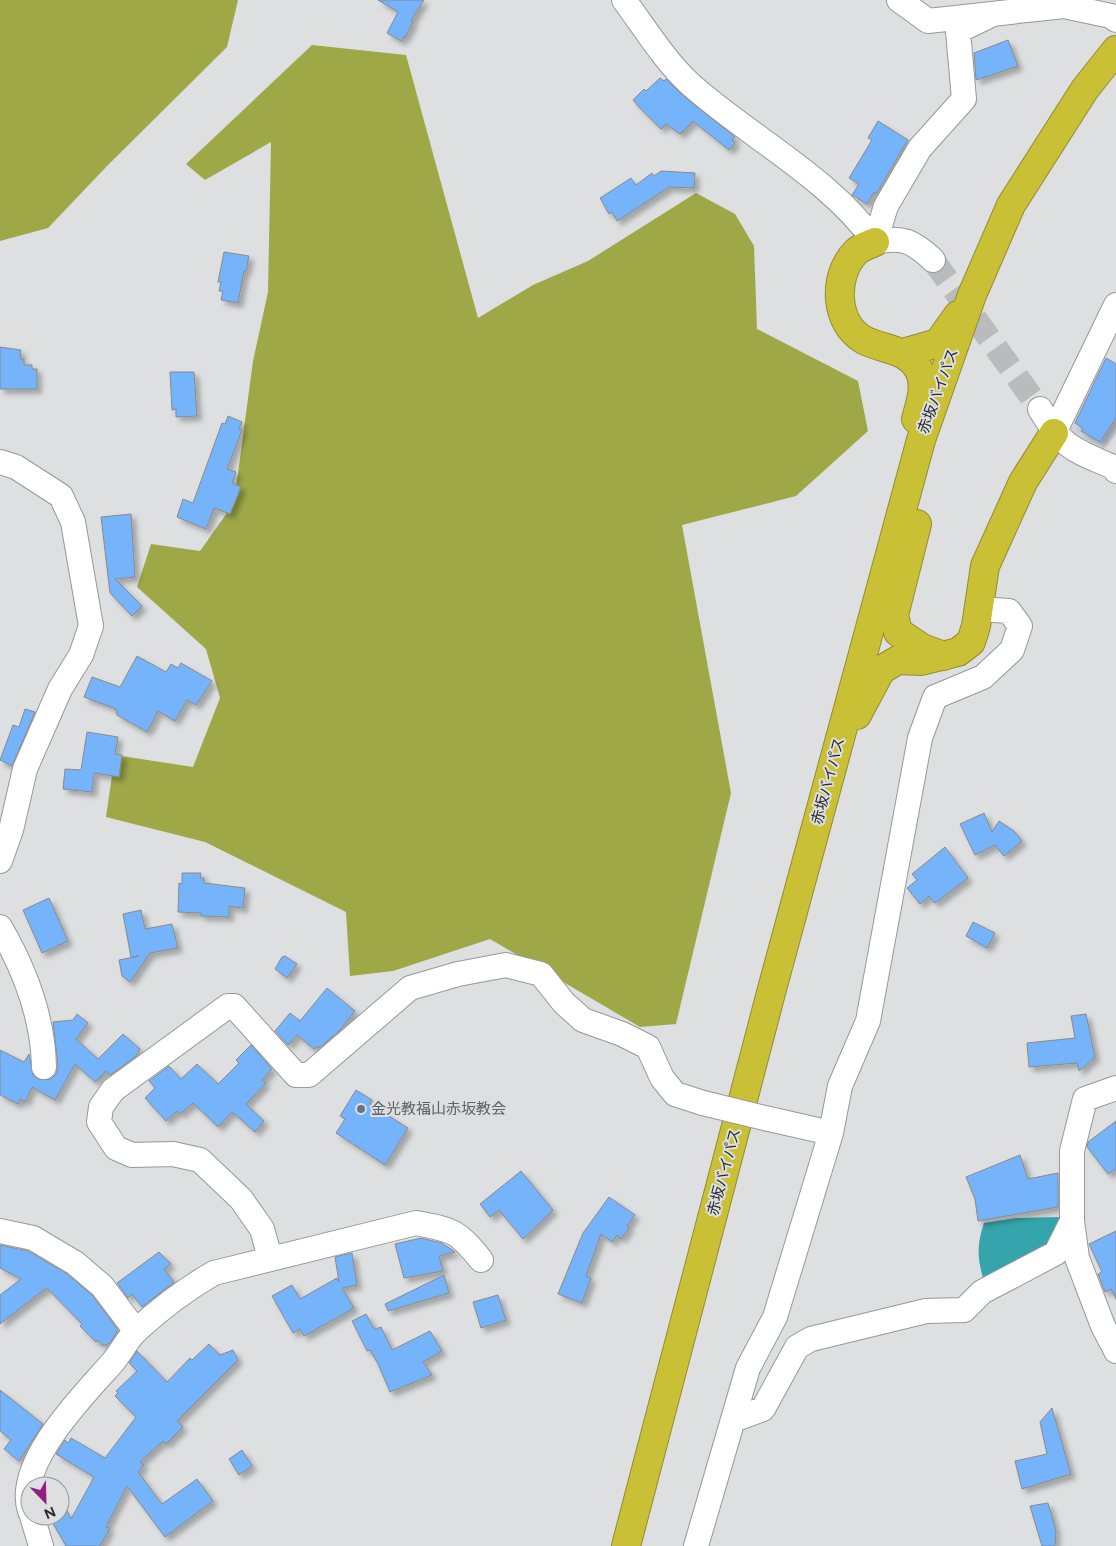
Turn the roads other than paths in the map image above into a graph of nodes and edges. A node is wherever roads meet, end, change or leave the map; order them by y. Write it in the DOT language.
graph roads {
  1 [pos="624,0"];
  2 [pos="899,0"];
  3 [pos="1110,12"];
  4 [pos="991,15"];
  5 [pos="1116,50"];
  6 [pos="1116,75"];
  7 [pos="1090,94"];
  8 [pos="874,242"];
  9 [pos="933,260"];
  10 [pos="972,295"];
  11 [pos="1116,305"];
  12 [pos="903,353"];
  13 [pos="1040,409"];
  14 [pos="1054,433"];
  15 [pos="931,445"];
  16 [pos="0,462"];
  17 [pos="1116,471"];
  18 [pos="978,610"];
  19 [pos="866,639"];
  20 [pos="944,656"];
  21 [pos="855,718"];
  22 [pos="0,861"];
  23 [pos="0,926"];
  24 [pos="44,1067"];
  25 [pos="1116,1088"];
  26 [pos="831,1133"];
  27 [pos="1072,1221"];
  28 [pos="0,1231"];
  29 [pos="270,1258"];
  30 [pos="481,1260"];
  31 [pos="136,1331"];
  32 [pos="1116,1351"];
  33 [pos="733,1420"];
  34 [pos="32,1476"];
  35 [pos="35,1526"];
  36 [pos="42,1546"];
  37 [pos="626,1546"];
  38 [pos="636,1546"];
  39 [pos="696,1546"];
  1 -- 8 [label="street"];
  2 -- 4 [label="street"];
  3 -- 4 [label="street"];
  4 -- 8 [label="street"];
  5 -- 7 [label="highway, 赤坂バイパス"];
  6 -- 7 [label="highway, 赤坂バイパス"];
  7 -- 10 [label="highway, 赤坂バイパス"];
  7 -- 15 [label="highway, 赤坂バイパス"];
  8 -- 9 [label="street"];
  8 -- 12 [label="highway"];
  10 -- 12 [label="highway"];
  10 -- 19 [label="highway, 赤坂バイパス"];
  11 -- 14 [label="street"];
  12 -- 19 [label="highway"];
  13 -- 14 [label="street"];
  14 -- 17 [label="street"];
  14 -- 18 [label="highway"];
  15 -- 20 [label="highway"];
  15 -- 21 [label="highway, 赤坂バイパス"];
  16 -- 22 [label="street"];
  18 -- 20 [label="highway"];
  18 -- 26 [label="street"];
  19 -- 37 [label="highway, 赤坂バイパス"];
  20 -- 21 [label="highway"];
  21 -- 38 [label="highway, 赤坂バイパス"];
  23 -- 24 [label="street"];
  25 -- 27 [label="street"];
  26 -- 29 [label="street, bridge"];
  26 -- 33 [label="street"];
  27 -- 32 [label="street"];
  27 -- 33 [label="street"];
  28 -- 31 [label="street"];
  29 -- 30 [label="street"];
  29 -- 31 [label="street"];
  31 -- 34 [label="street"];
  33 -- 39 [label="street"];
  35 -- 36 [label="street"];
}
